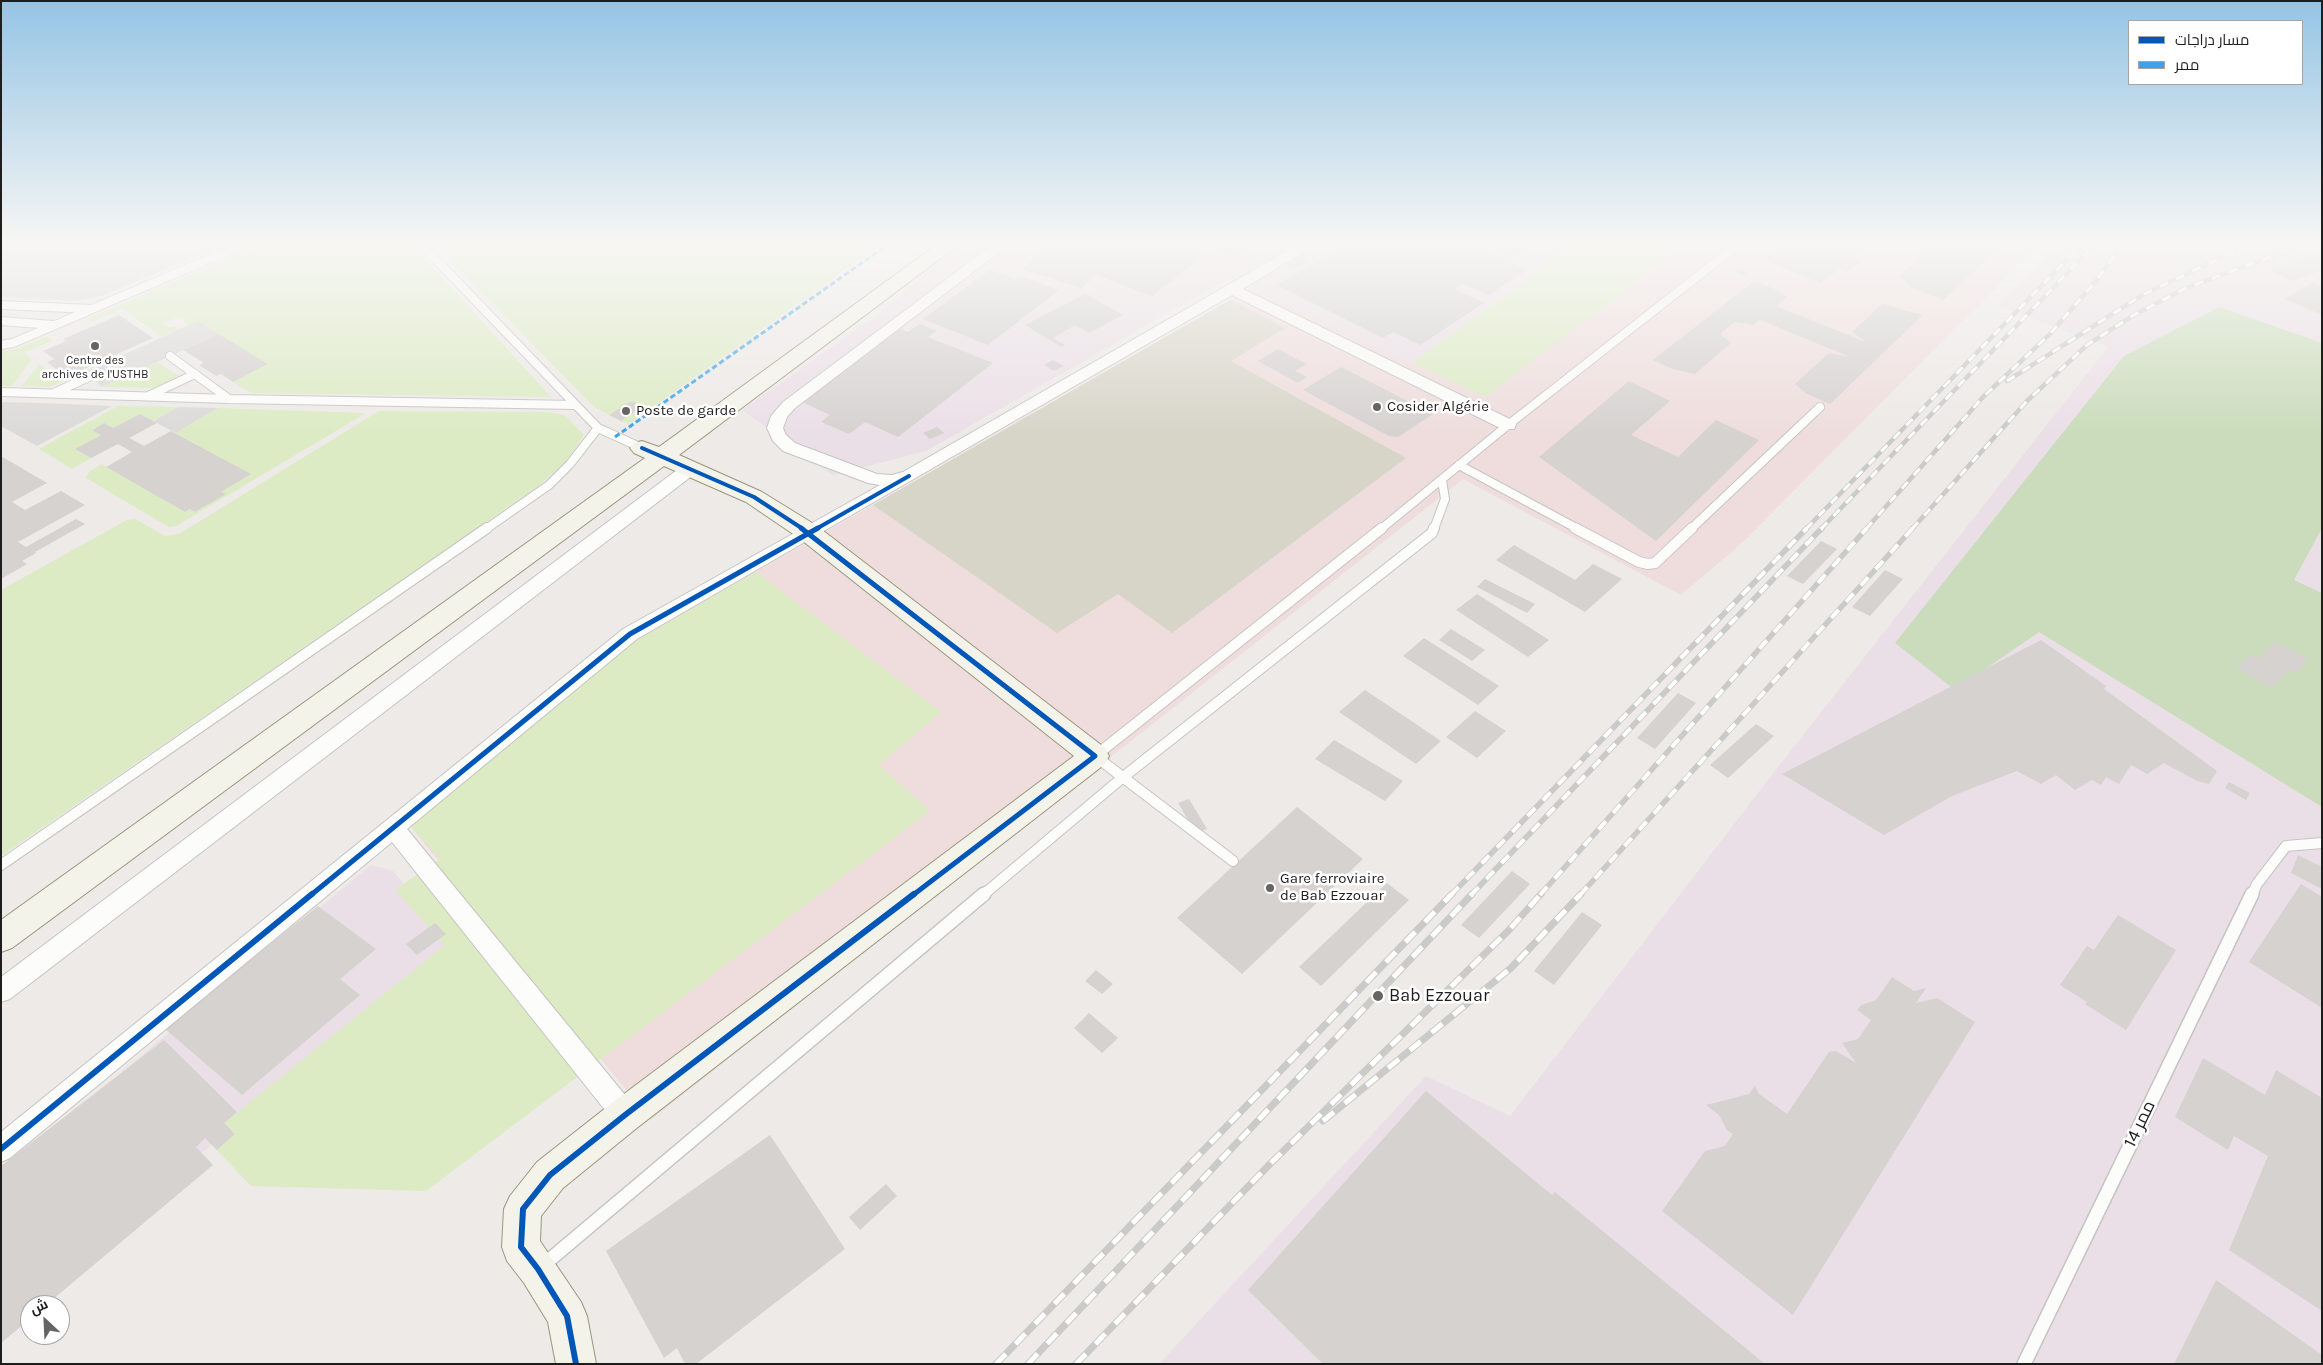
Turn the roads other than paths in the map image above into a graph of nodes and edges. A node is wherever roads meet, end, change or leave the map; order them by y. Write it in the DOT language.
graph roads {
  1 [pos="40,307"];
  2 [pos="97,307"];
  3 [pos="481,307"];
  4 [pos="844,307"];
  5 [pos="860,307"];
  6 [pos="919,307"];
  7 [pos="1201,307"];
  8 [pos="1268,307"];
  9 [pos="1659,307"];
  10 [pos="92,309"];
  11 [pos="1,322"];
  12 [pos="55,325"];
  13 [pos="1,336"];
  14 [pos="25,338"];
  15 [pos="1,345"];
  16 [pos="170,356"];
  17 [pos="195,374"];
  18 [pos="89,377"];
  19 [pos="1,392"];
  20 [pos="52,394"];
  21 [pos="146,397"];
  22 [pos="214,399"];
  23 [pos="230,399"];
  24 [pos="575,405"];
  25 [pos="1820,407"];
  26 [pos="199,408"];
  27 [pos="1508,425"];
  28 [pos="598,428"];
  29 [pos="652,452"];
  30 [pos="1460,466"];
  31 [pos="691,468"];
  32 [pos="909,476"];
  33 [pos="1442,480"];
  34 [pos="808,532"];
  35 [pos="1095,756"];
  36 [pos="1122,778"];
  37 [pos="393,828"];
  38 [pos="2322,843"];
  39 [pos="1233,861"];
  40 [pos="1,865"];
  41 [pos="1,916"];
  42 [pos="1,938"];
  43 [pos="1,991"];
  44 [pos="625,1115"];
  45 [pos="1,1149"];
  46 [pos="538,1269"];
  47 [pos="576,1364"];
  48 [pos="2024,1364"];
  1 -- 10 [label="lane"];
  2 -- 10 [label="lane"];
  3 -- 24 [label="lane"];
  4 -- 29 [label="main road"];
  5 -- 29 [label="main road"];
  6 -- 32 [label="street"];
  7 -- 32 [label="street"];
  8 -- 27 [label="street"];
  9 -- 27 [label="lane"];
  10 -- 12 [label="lane"];
  11 -- 12 [label="lane"];
  12 -- 14 [label="lane"];
  13 -- 14 [label="lane"];
  14 -- 15 [label="lane"];
  16 -- 17 [label="lane"];
  17 -- 21 [label="lane"];
  17 -- 23 [label="lane"];
  18 -- 20 [label="lane"];
  19 -- 20 [label="lane"];
  20 -- 21 [label="lane"];
  21 -- 22 [label="lane"];
  22 -- 23 [label="lane"];
  22 -- 26 [label="lane"];
  23 -- 24 [label="lane"];
  24 -- 28 [label="lane"];
  25 -- 30 [label="lane"];
  27 -- 30 [label="lane"];
  28 -- 29 [label="lane"];
  28 -- 40 [label="lane"];
  29 -- 31 [label="main road"];
  29 -- 41 [label="main road"];
  29 -- 42 [label="main road"];
  30 -- 33 [label="lane"];
  31 -- 34 [label="main road"];
  31 -- 43 [label="street"];
  32 -- 34 [label="street"];
  33 -- 35 [label="lane"];
  33 -- 36 [label="lane"];
  34 -- 35 [label="main road"];
  34 -- 37 [label="street"];
  35 -- 36 [label="lane"];
  35 -- 44 [label="main road"];
  36 -- 39 [label="lane"];
  36 -- 46 [label="lane"];
  37 -- 44 [label="street"];
  37 -- 45 [label="street"];
  38 -- 48 [label="lane, ممر 14"];
  44 -- 46 [label="main road"];
  46 -- 47 [label="main road"];
}
